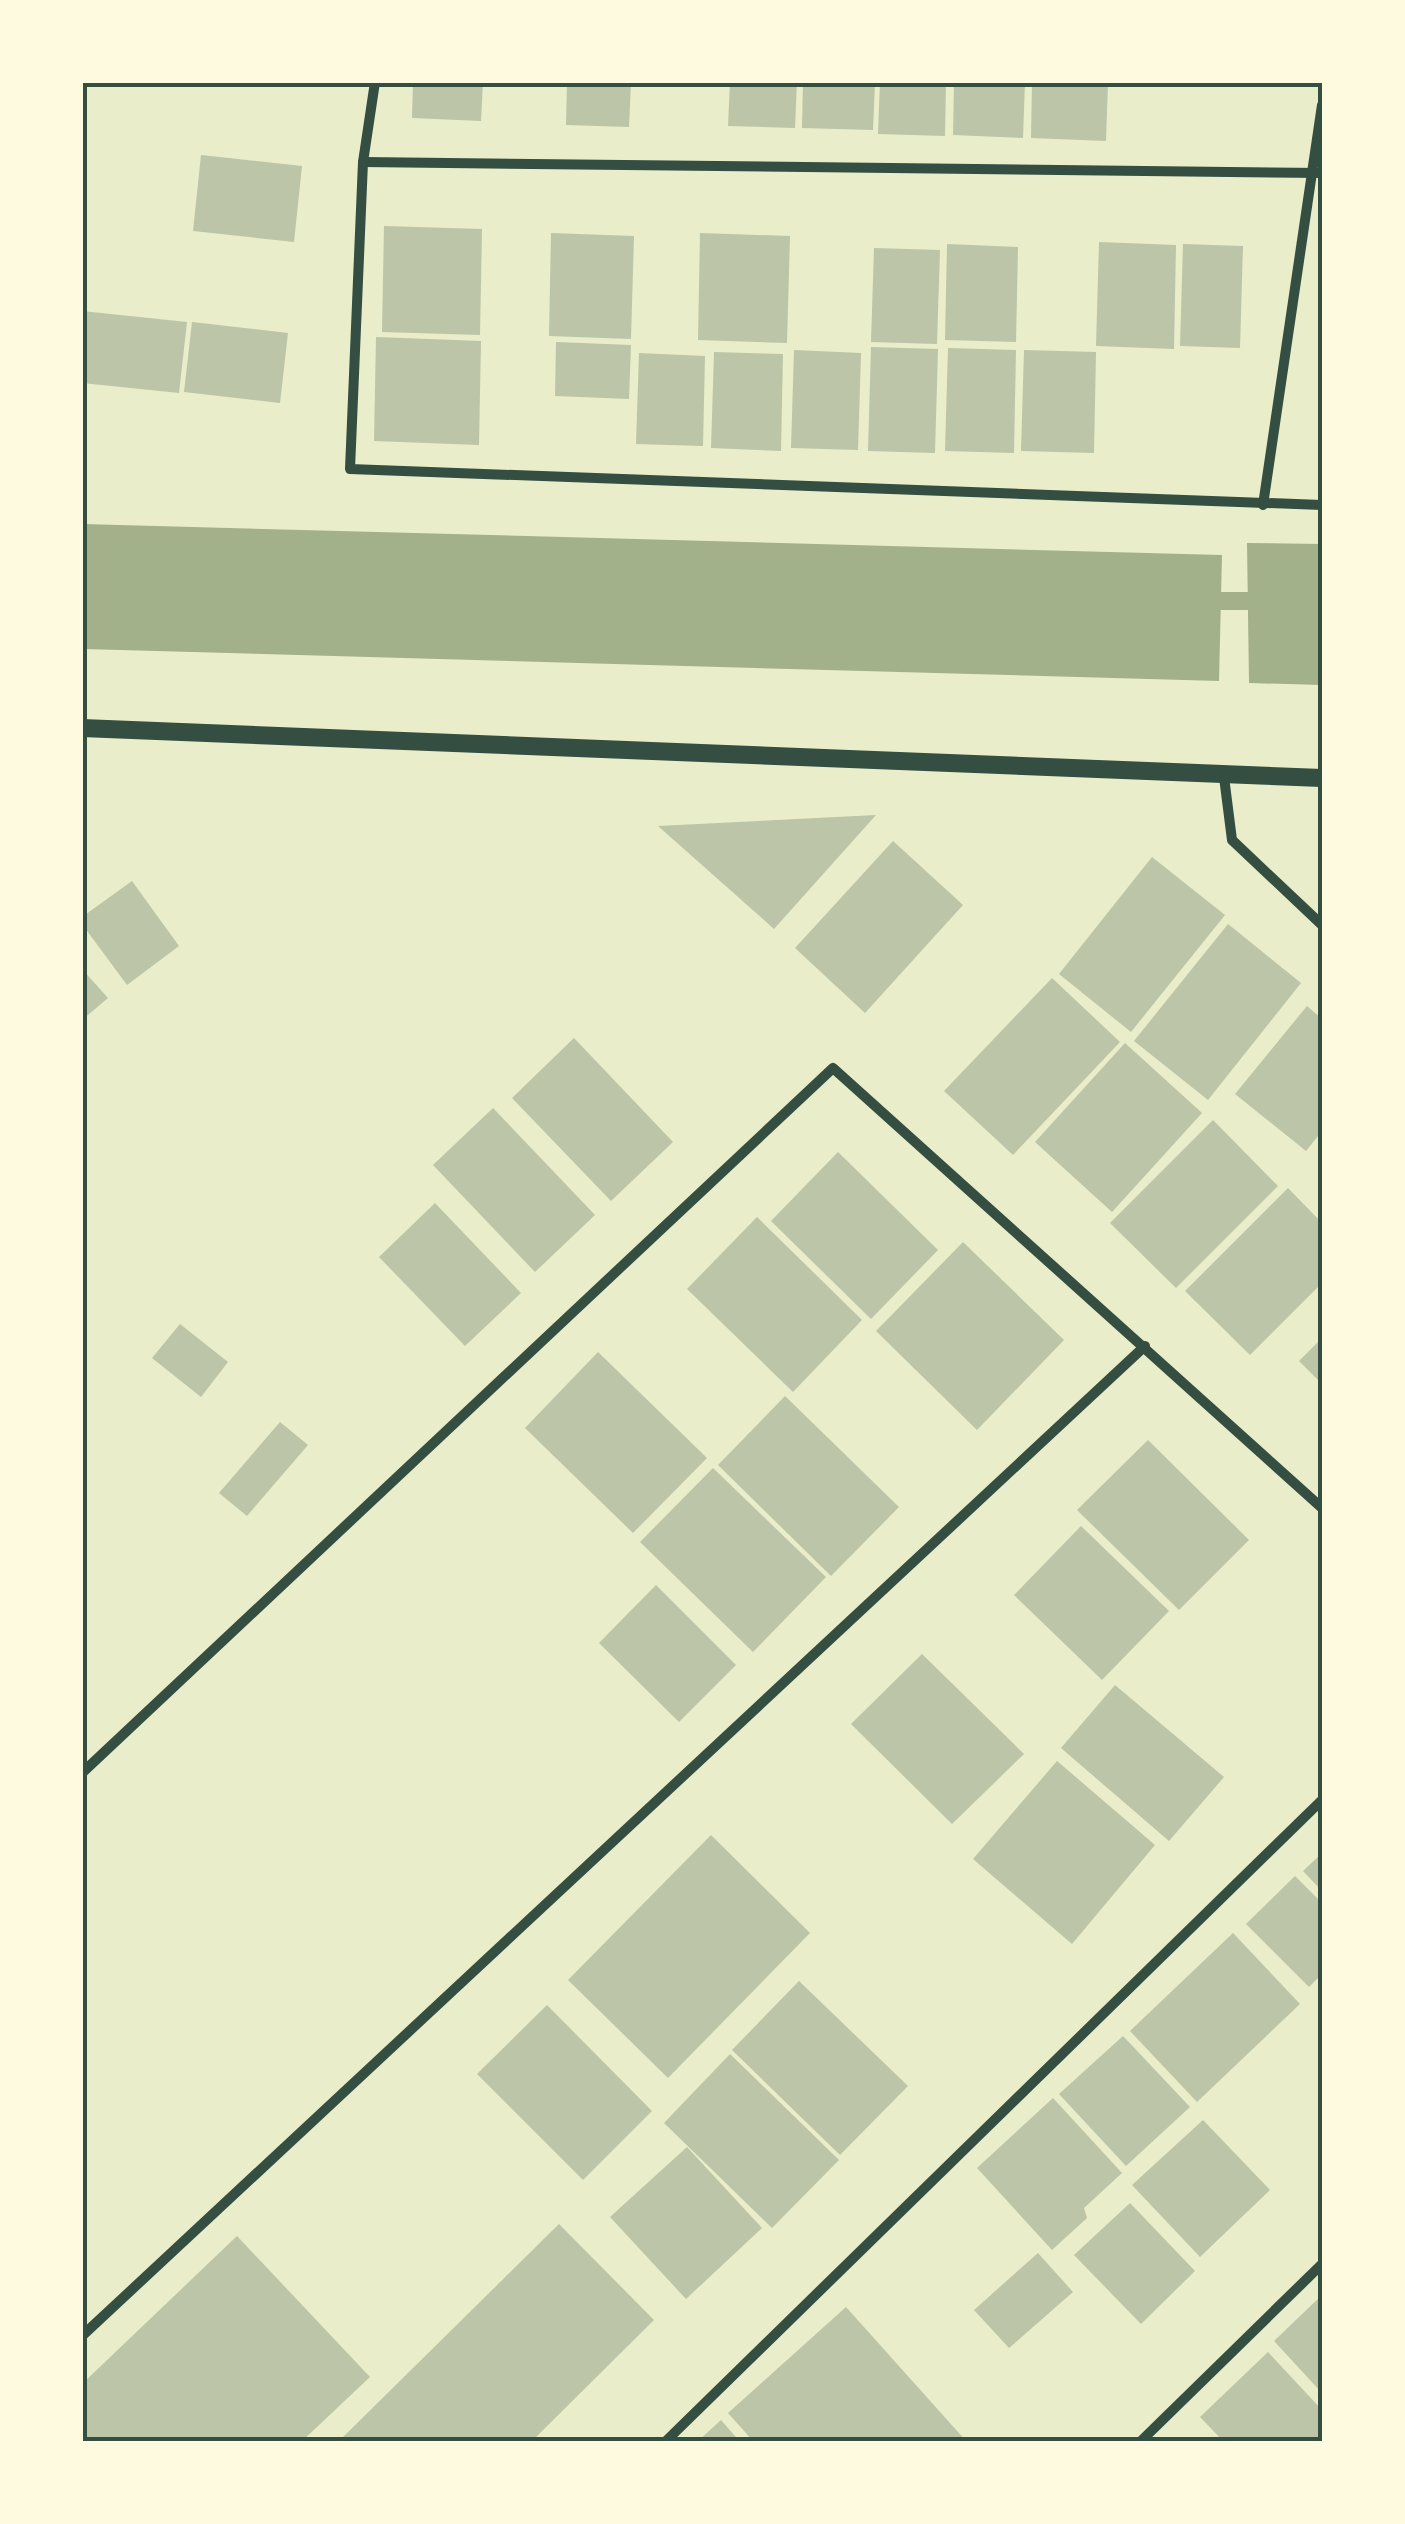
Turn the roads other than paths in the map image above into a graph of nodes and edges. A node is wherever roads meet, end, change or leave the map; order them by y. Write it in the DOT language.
graph roads {
  1 [pos="375,82"];
  2 [pos="1322,105"];
  3 [pos="363,162"];
  4 [pos="1317,173"];
  5 [pos="1263,504"];
  6 [pos="1322,505"];
  7 [pos="82,728"];
  8 [pos="1224,777"];
  9 [pos="1322,778"];
  10 [pos="1322,925"];
  11 [pos="1145,1346"];
  12 [pos="1322,1508"];
  13 [pos="82,1773"];
  14 [pos="1322,1800"];
  15 [pos="1322,2264"];
  16 [pos="82,2336"];
  17 [pos="665,2442"];
  18 [pos="1140,2442"];
  1 -- 3 [label="street"];
  2 -- 4 [label="street"];
  3 -- 4 [label="street"];
  3 -- 5 [label="street"];
  4 -- 5 [label="street"];
  5 -- 6 [label="street"];
  7 -- 8 [label="street"];
  8 -- 9 [label="street"];
  8 -- 10 [label="street"];
  11 -- 12 [label="street"];
  11 -- 13 [label="street"];
  11 -- 16 [label="street"];
  14 -- 17 [label="street"];
  15 -- 18 [label="street"];
}
